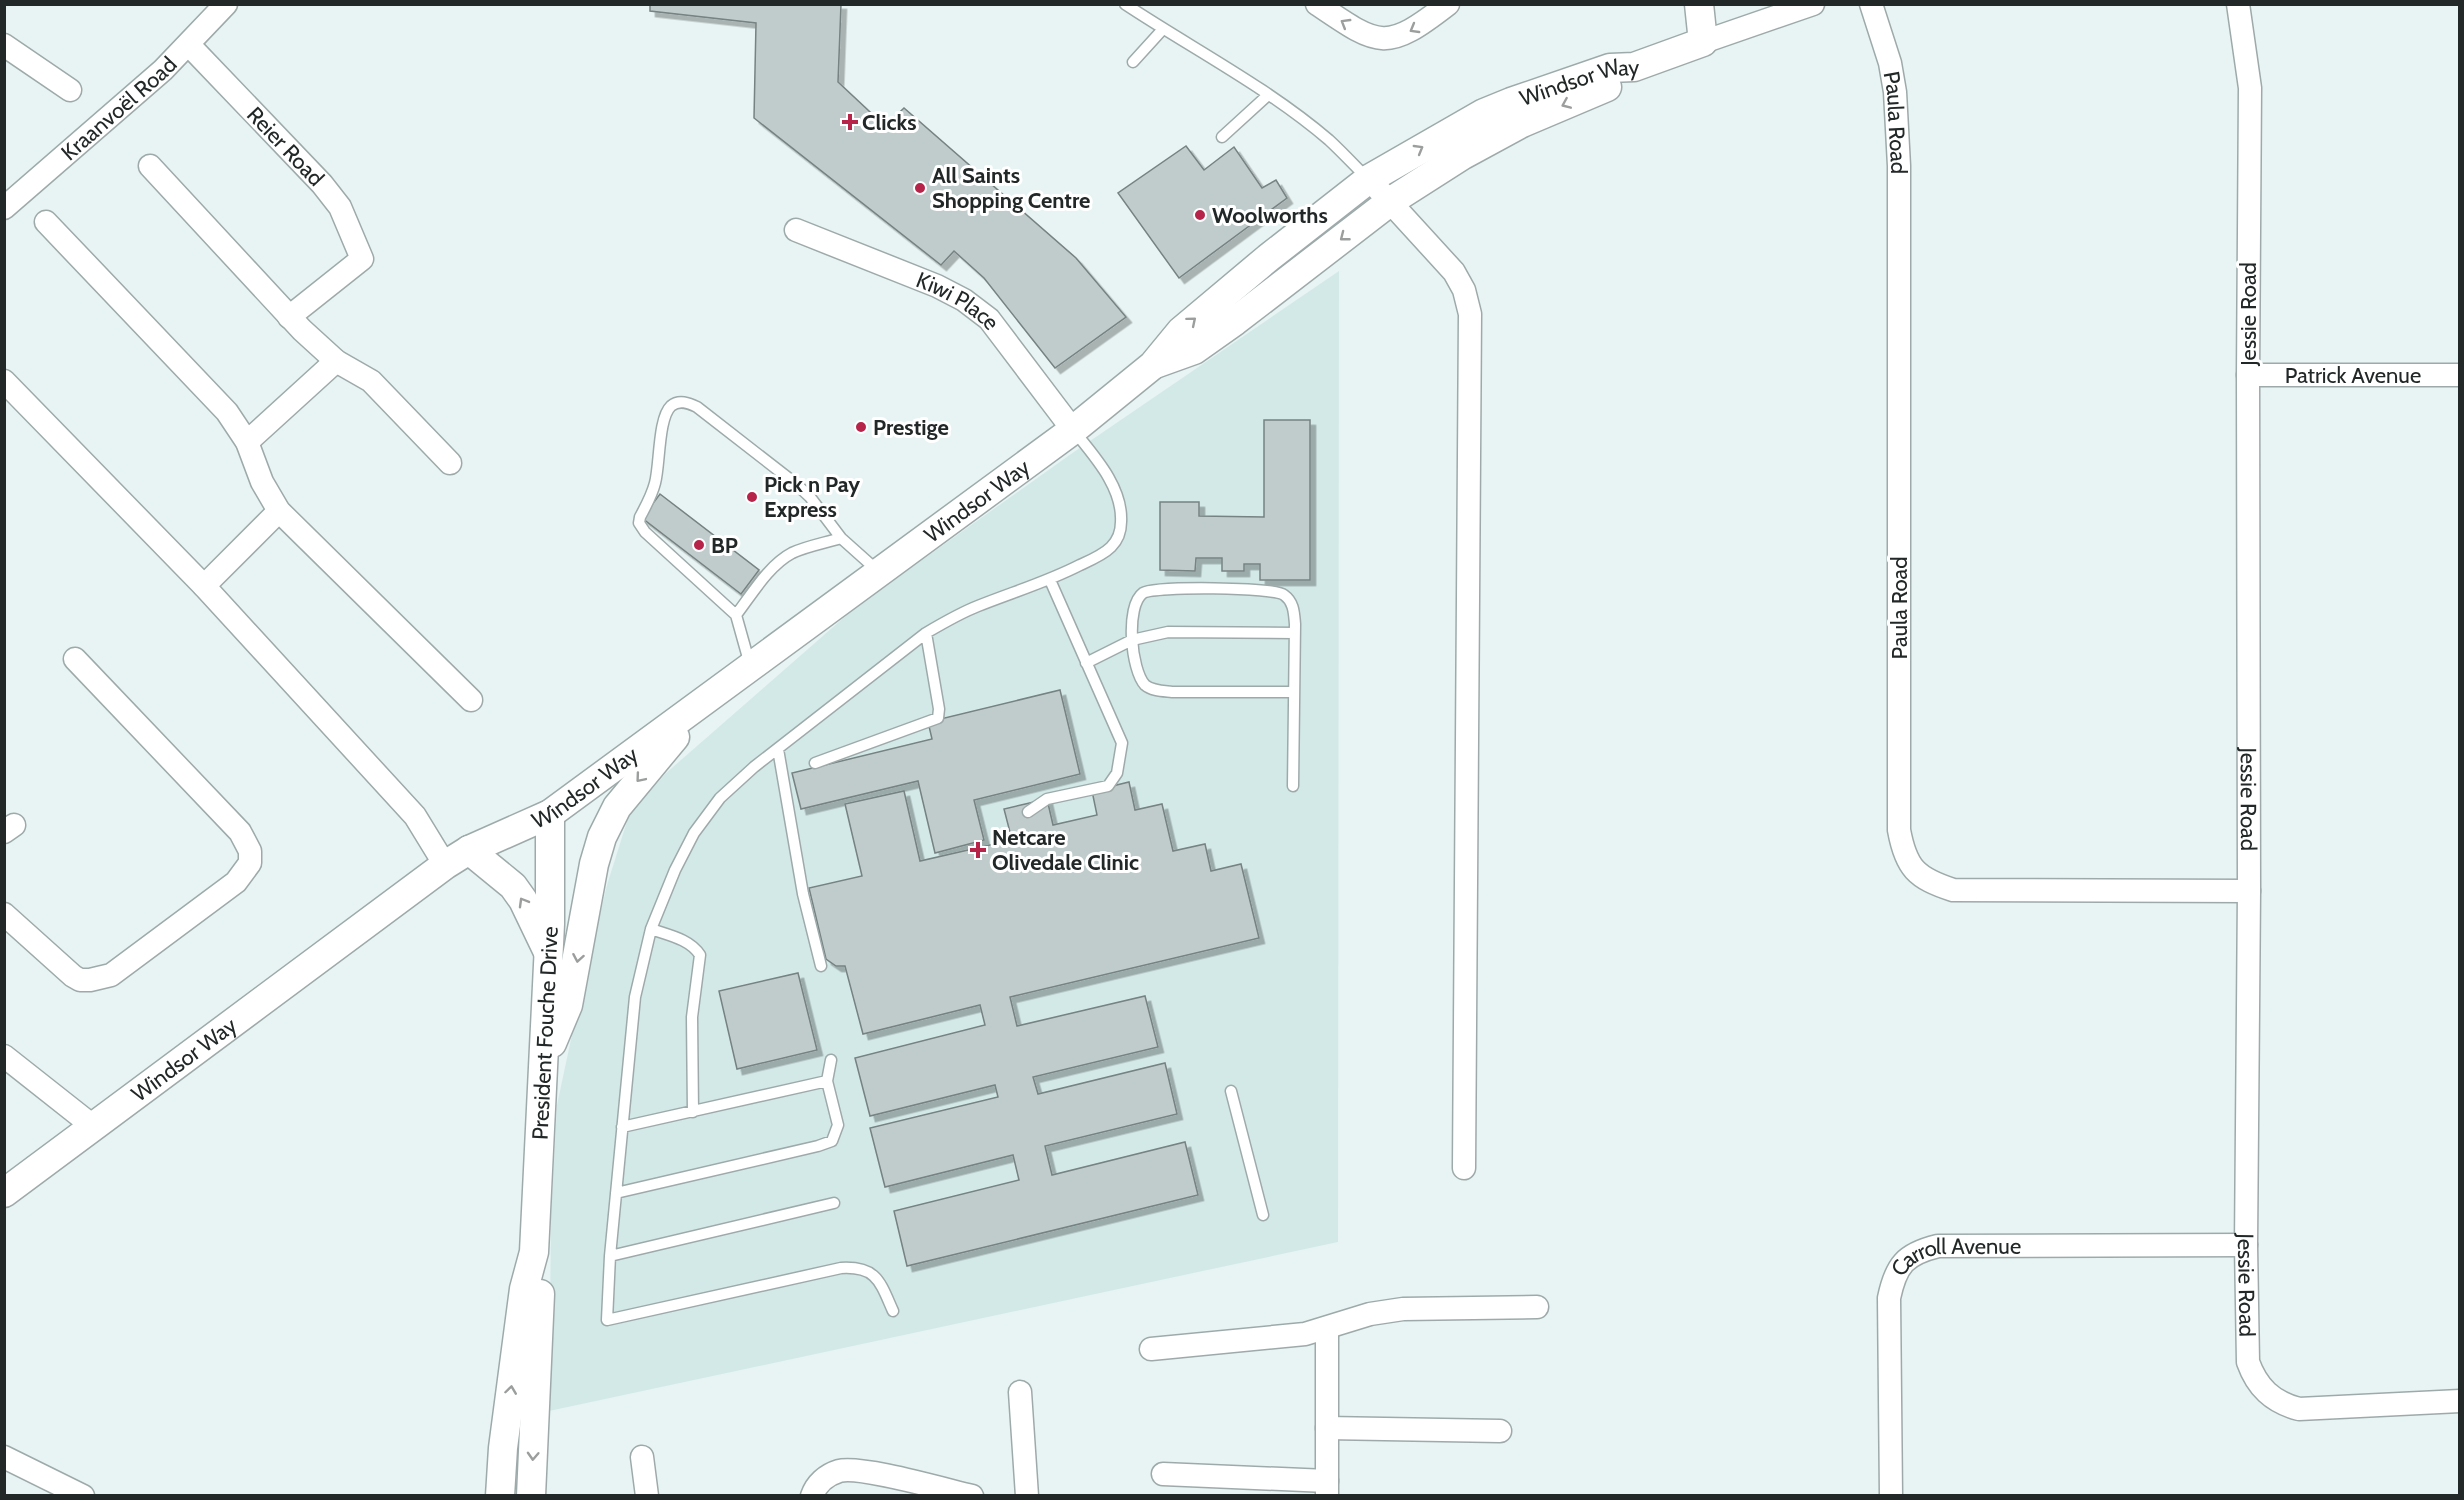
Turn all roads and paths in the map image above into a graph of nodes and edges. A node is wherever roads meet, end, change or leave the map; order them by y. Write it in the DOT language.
graph roads {
  1 [pos="226,4"];
  2 [pos="1125,4"];
  3 [pos="1317,4"];
  4 [pos="1449,4"];
  5 [pos="1700,4"];
  6 [pos="1813,4"];
  7 [pos="1871,4"];
  8 [pos="2238,4"];
  9 [pos="1163,29"];
  10 [pos="1703,42"];
  11 [pos="4,45"];
  12 [pos="189,45"];
  13 [pos="1133,62"];
  14 [pos="1634,67"];
  15 [pos="70,90"];
  16 [pos="1268,95"];
  17 [pos="1222,137"];
  18 [pos="150,166"];
  19 [pos="1369,179"];
  20 [pos="1391,201"];
  21 [pos="4,208"];
  22 [pos="46,222"];
  23 [pos="796,230"];
  24 [pos="289,316"];
  25 [pos="336,361"];
  26 [pos="1153,365"];
  27 [pos="2248,375"];
  28 [pos="2460,375"];
  29 [pos="4,381"];
  30 [pos="1074,430"];
  31 [pos="248,442"];
  32 [pos="450,463"];
  33 [pos="279,511"];
  34 [pos="841,538"];
  35 [pos="879,572"];
  36 [pos="1050,580"];
  37 [pos="204,586"];
  38 [pos="736,615"];
  39 [pos="926,633"];
  40 [pos="1295,633"];
  41 [pos="1132,640"];
  42 [pos="75,659"];
  43 [pos="1086,663"];
  44 [pos="751,668"];
  45 [pos="1294,692"];
  46 [pos="471,700"];
  47 [pos="706,701"];
  48 [pos="778,749"];
  49 [pos="815,763"];
  50 [pos="1293,786"];
  51 [pos="1028,812"];
  52 [pos="550,814"];
  53 [pos="469,850"];
  54 [pos="445,865"];
  55 [pos="2249,891"];
  56 [pos="4,914"];
  57 [pos="651,929"];
  58 [pos="549,955"];
  59 [pos="821,966"];
  60 [pos="4,1056"];
  61 [pos="544,1059"];
  62 [pos="831,1060"];
  63 [pos="826,1081"];
  64 [pos="1231,1091"];
  65 [pos="693,1112"];
  66 [pos="94,1127"];
  67 [pos="622,1127"];
  68 [pos="1464,1168"];
  69 [pos="4,1193"];
  70 [pos="616,1193"];
  71 [pos="834,1203"];
  72 [pos="1263,1215"];
  73 [pos="2246,1245"];
  74 [pos="534,1252"];
  75 [pos="610,1256"];
  76 [pos="1537,1307"];
  77 [pos="893,1311"];
  78 [pos="1327,1329"];
  79 [pos="1152,1349"];
  80 [pos="1020,1392"];
  81 [pos="2460,1401"];
  82 [pos="1327,1428"];
  83 [pos="1500,1431"];
  84 [pos="642,1456"];
  85 [pos="4,1457"];
  86 [pos="1163,1473"];
  87 [pos="1327,1488"];
  88 [pos="82,1496"];
  89 [pos="500,1496"];
  90 [pos="531,1496"];
  91 [pos="647,1496"];
  92 [pos="812,1496"];
  93 [pos="972,1496"];
  94 [pos="1027,1496"];
  95 [pos="1891,1496"];
  1 -- 12 [label="street, Kraanvoël Road"];
  2 -- 9 [label="lane"];
  4 -- 3 [label="street, one-way"];
  5 -- 10 [label="street"];
  6 -- 10 [label="street"];
  7 -- 55 [label="street, Paula Road"];
  8 -- 27 [label="street, Jessie Road"];
  9 -- 13 [label="lane"];
  9 -- 16 [label="lane"];
  10 -- 14 [label="street"];
  11 -- 15 [label="street"];
  12 -- 21 [label="street, Kraanvoël Road"];
  12 -- 24 [label="street, Reier Road"];
  19 -- 14 [label="street, Windsor Way, one-way"];
  14 -- 20 [label="street, Windsor Way, one-way"];
  16 -- 17 [label="lane"];
  16 -- 19 [label="lane"];
  18 -- 24 [label="street"];
  19 -- 20 [label="street"];
  26 -- 19 [label="street, Windsor Way, one-way"];
  20 -- 26 [label="street, Windsor Way, one-way"];
  20 -- 68 [label="street"];
  22 -- 31 [label="street"];
  23 -- 30 [label="street, Kiwi Place"];
  24 -- 25 [label="street"];
  25 -- 31 [label="street"];
  25 -- 32 [label="street"];
  26 -- 30 [label="street, Windsor Way"];
  27 -- 28 [label="street, Patrick Avenue"];
  27 -- 55 [label="street, Jessie Road"];
  29 -- 37 [label="street"];
  30 -- 35 [label="street, Windsor Way"];
  30 -- 36 [label="lane"];
  31 -- 33 [label="street"];
  33 -- 37 [label="street"];
  33 -- 46 [label="street"];
  34 -- 35 [label="lane"];
  34 -- 38 [label="lane"];
  34 -- 38 [label="lane"];
  35 -- 44 [label="street, Windsor Way"];
  36 -- 39 [label="lane"];
  36 -- 43 [label="lane"];
  37 -- 54 [label="street"];
  38 -- 44 [label="lane"];
  39 -- 48 [label="lane"];
  39 -- 49 [label="lane"];
  40 -- 41 [label="lane"];
  40 -- 41 [label="lane"];
  40 -- 45 [label="lane"];
  41 -- 43 [label="lane"];
  41 -- 45 [label="lane"];
  42 -- 56 [label="street"];
  43 -- 51 [label="lane"];
  44 -- 47 [label="street, Windsor Way"];
  45 -- 50 [label="lane"];
  47 -- 52 [label="street, Windsor Way"];
  47 -- 61 [label="street, one-way"];
  48 -- 57 [label="lane"];
  48 -- 59 [label="lane"];
  52 -- 53 [label="street, Windsor Way"];
  52 -- 58 [label="street, President Fouche Drive"];
  53 -- 54 [label="street, Windsor Way"];
  58 -- 53 [label="street, one-way"];
  54 -- 66 [label="street, Windsor Way"];
  55 -- 73 [label="street, Jessie Road"];
  57 -- 65 [label="lane"];
  57 -- 67 [label="lane"];
  58 -- 61 [label="street, President Fouche Drive"];
  60 -- 66 [label="street"];
  61 -- 74 [label="street, President Fouche Drive"];
  62 -- 63 [label="lane"];
  63 -- 65 [label="lane"];
  63 -- 70 [label="lane"];
  64 -- 72 [label="lane"];
  65 -- 67 [label="lane"];
  66 -- 69 [label="street, Windsor Way"];
  67 -- 70 [label="lane"];
  70 -- 75 [label="lane"];
  71 -- 75 [label="lane"];
  73 -- 81 [label="street, Jessie Road"];
  73 -- 95 [label="street, Carroll Avenue"];
  89 -- 74 [label="street, President Fouche Drive, one-way"];
  74 -- 90 [label="street, President Fouche Drive, one-way"];
  75 -- 77 [label="lane"];
  76 -- 78 [label="street"];
  78 -- 79 [label="street"];
  78 -- 82 [label="street"];
  80 -- 94 [label="street"];
  82 -- 83 [label="street"];
  82 -- 87 [label="street"];
  84 -- 91 [label="street"];
  85 -- 88 [label="street"];
  86 -- 87 [label="street"];
  92 -- 93 [label="street"];
}
